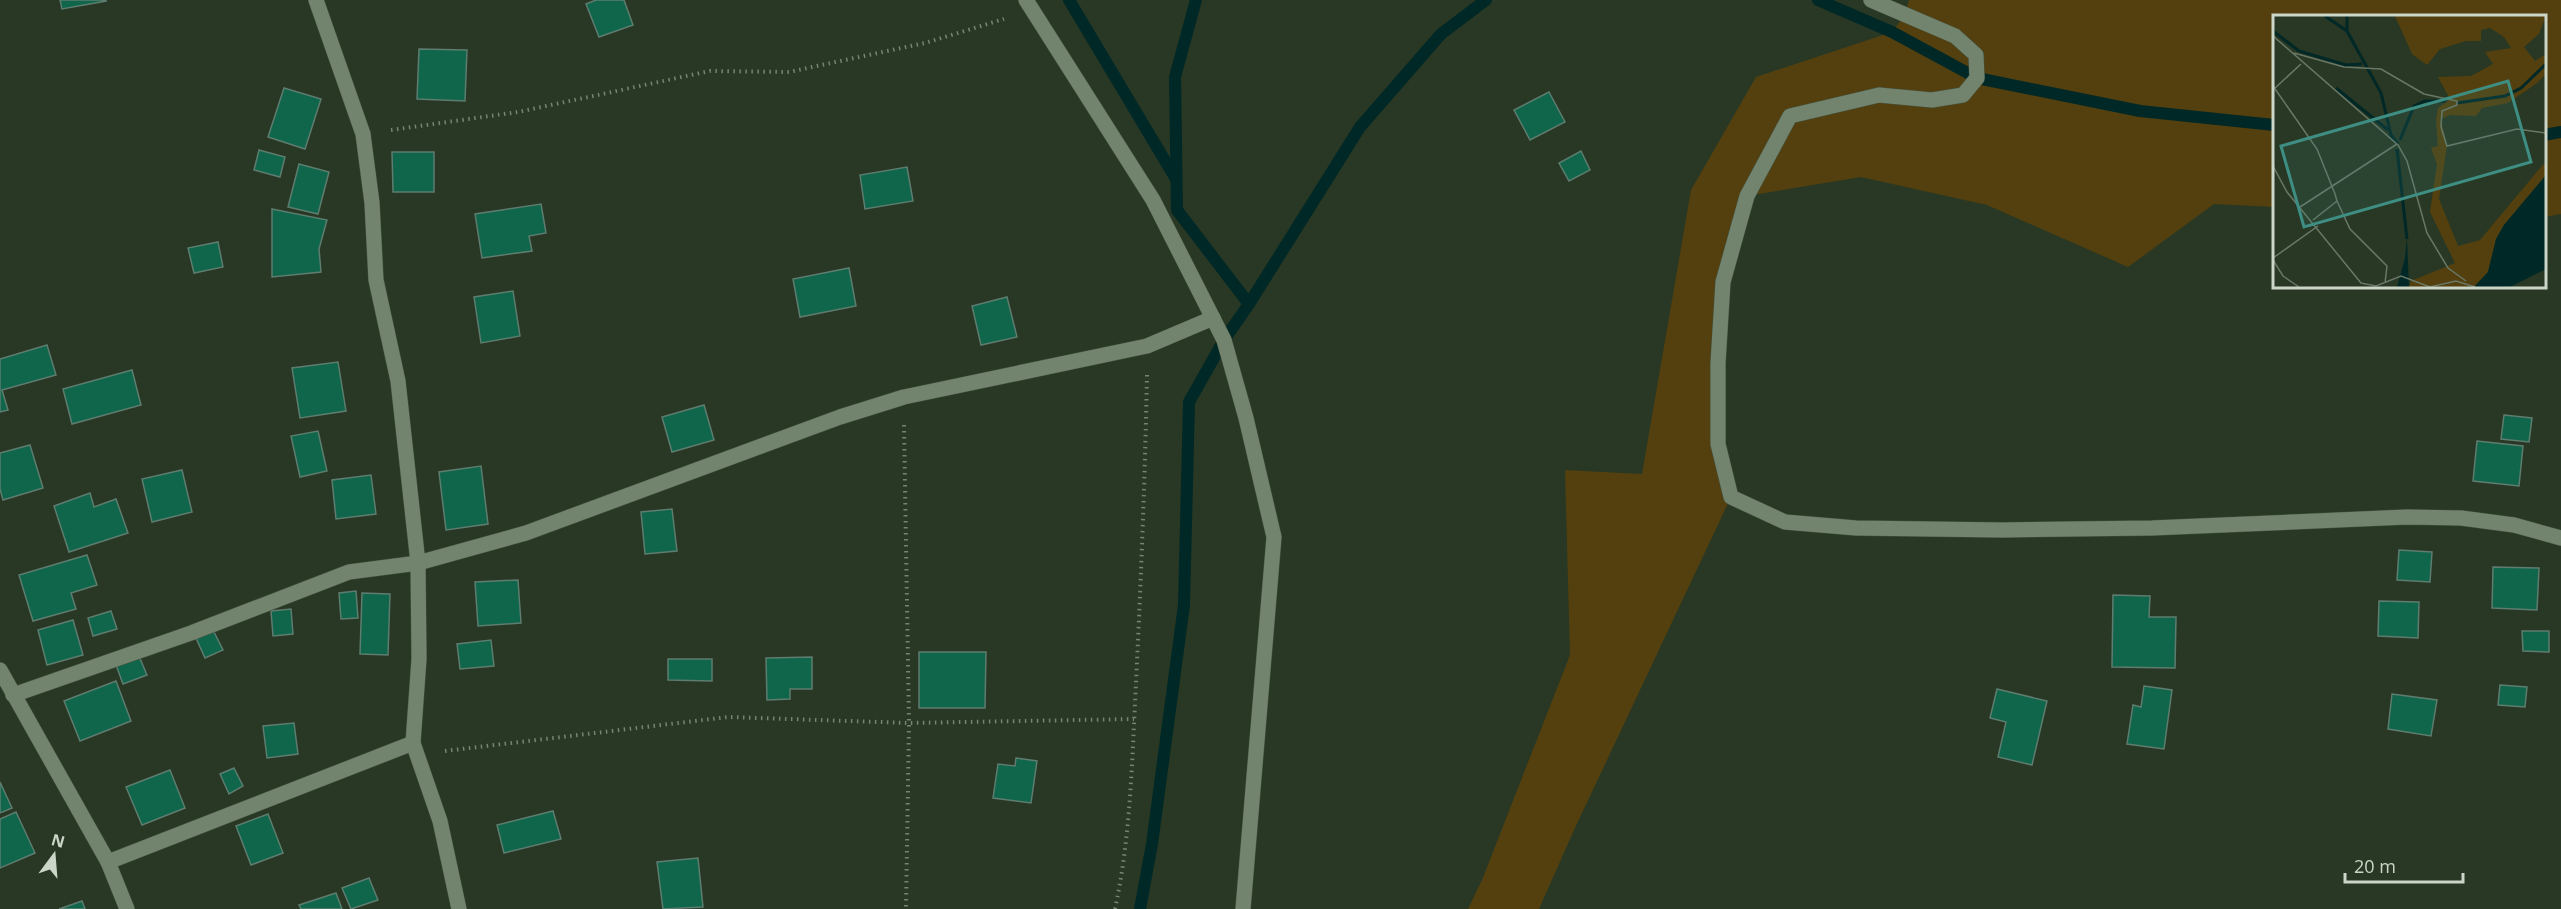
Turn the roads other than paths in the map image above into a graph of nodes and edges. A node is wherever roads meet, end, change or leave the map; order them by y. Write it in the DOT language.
graph roads {
  1 [pos="316,0"];
  2 [pos="1871,0"];
  3 [pos="1029,5"];
  4 [pos="1213,318"];
  5 [pos="2561,538"];
  6 [pos="418,563"];
  7 [pos="0,670"];
  8 [pos="13,696"];
  9 [pos="415,749"];
  10 [pos="108,862"];
  11 [pos="127,909"];
  12 [pos="459,909"];
  13 [pos="1243,909"];
  1 -- 6 [label="street"];
  2 -- 5 [label="street"];
  3 -- 4 [label="street"];
  4 -- 6 [label="street"];
  4 -- 13 [label="street"];
  6 -- 8 [label="street"];
  6 -- 9 [label="street"];
  7 -- 8 [label="street"];
  8 -- 10 [label="street"];
  9 -- 10 [label="street"];
  9 -- 12 [label="street"];
  10 -- 11 [label="street"];
}
